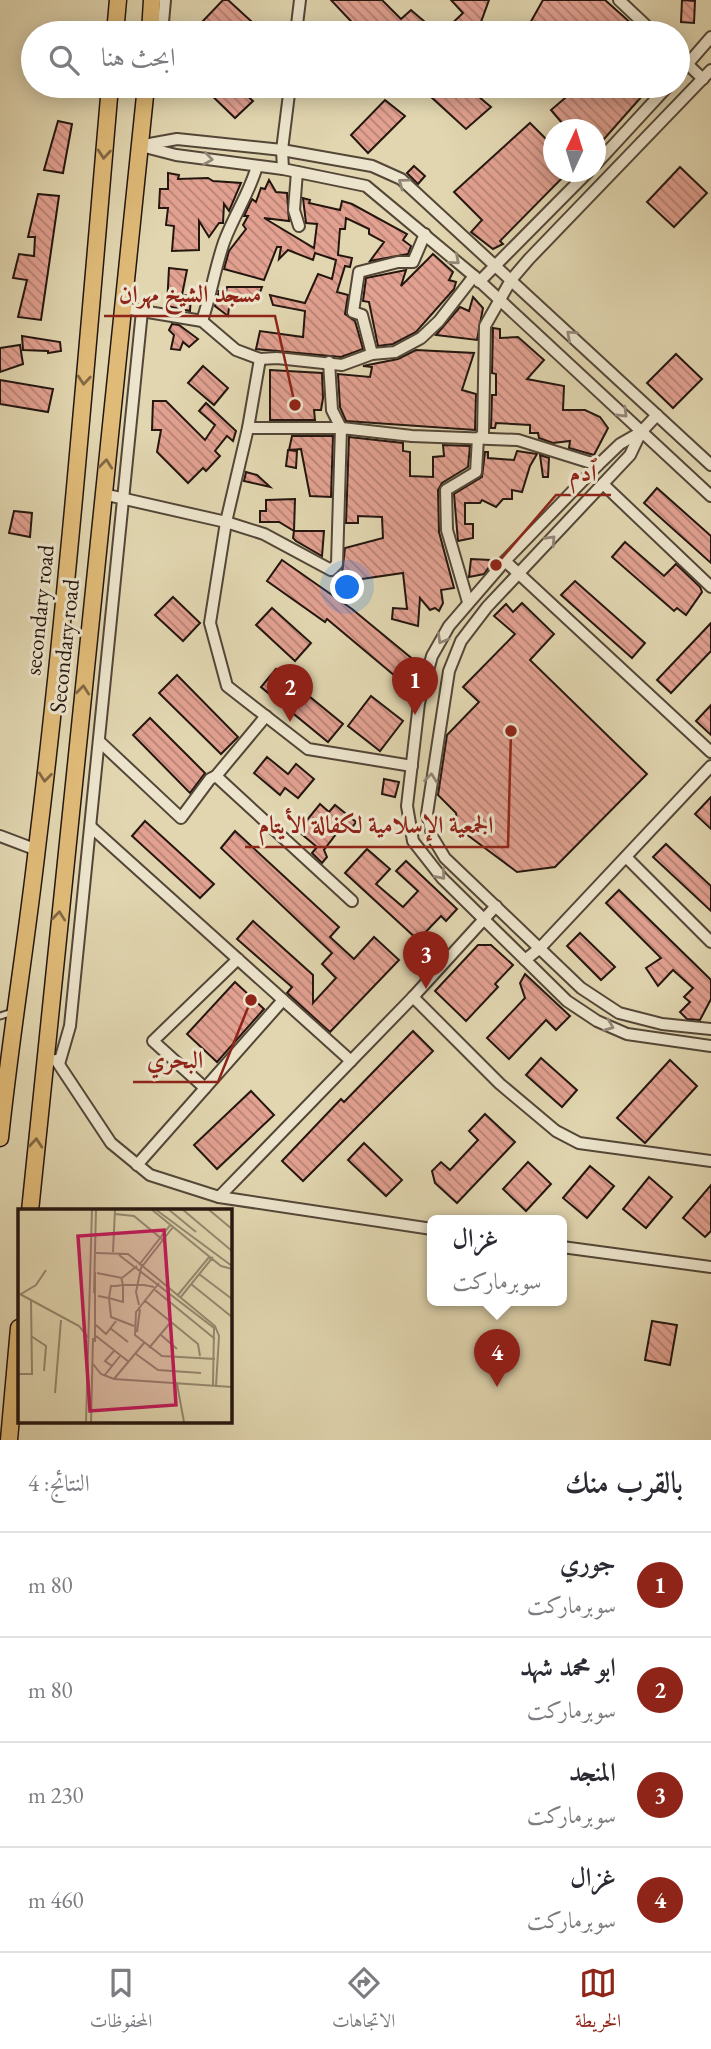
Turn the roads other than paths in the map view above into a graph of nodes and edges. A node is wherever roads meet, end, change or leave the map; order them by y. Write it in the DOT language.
graph roads {
  1 [pos="118,0"];
  2 [pos="152,0"];
  3 [pos="165,0"];
  4 [pos="300,0"];
  5 [pos="619,0"];
  6 [pos="116,21"];
  7 [pos="151,21"];
  8 [pos="163,21"];
  9 [pos="297,21"];
  10 [pos="641,21"];
  11 [pos="711,37"];
  12 [pos="690,63"];
  13 [pos="690,66"];
  14 [pos="707,75"];
  15 [pos="690,93"];
  16 [pos="109,98"];
  17 [pos="145,98"];
  18 [pos="151,98"];
  19 [pos="288,98"];
  20 [pos="657,98"];
  21 [pos="685,98"];
  22 [pos="141,146"];
  23 [pos="282,150"];
  24 [pos="606,153"];
  25 [pos="257,166"];
  26 [pos="283,170"];
  27 [pos="297,172"];
  28 [pos="578,182"];
  29 [pos="299,226"];
  30 [pos="425,234"];
  31 [pos="494,265"];
  32 [pos="476,279"];
  33 [pos="511,280"];
  34 [pos="498,301"];
  35 [pos="123,308"];
  36 [pos="142,311"];
  37 [pos="202,321"];
  38 [pos="372,354"];
  39 [pos="260,359"];
  40 [pos="329,362"];
  41 [pos="657,415"];
  42 [pos="248,428"];
  43 [pos="341,428"];
  44 [pos="641,432"];
  45 [pos="478,438"];
  46 [pos="598,465"];
  47 [pos="711,465"];
  48 [pos="603,484"];
  49 [pos="103,494"];
  50 [pos="711,496"];
  51 [pos="124,497"];
  52 [pos="226,522"];
  53 [pos="505,561"];
  54 [pos="520,573"];
  55 [pos="711,587"];
  56 [pos="468,602"];
  57 [pos="266,716"];
  58 [pos="100,742"];
  59 [pos="711,752"];
  60 [pos="412,766"];
  61 [pos="711,766"];
  62 [pos="216,776"];
  63 [pos="91,827"];
  64 [pos="0,836"];
  65 [pos="37,850"];
  66 [pos="626,857"];
  67 [pos="352,901"];
  68 [pos="496,906"];
  69 [pos="484,919"];
  70 [pos="711,942"];
  71 [pos="540,948"];
  72 [pos="238,959"];
  73 [pos="525,960"];
  74 [pos="413,997"];
  75 [pos="283,1000"];
  76 [pos="7,1014"];
  77 [pos="711,1029"];
  78 [pos="46,1042"];
  79 [pos="5,1046"];
  80 [pos="711,1046"];
  81 [pos="351,1061"];
  82 [pos="59,1064"];
  83 [pos="205,1088"];
  84 [pos="2,1093"];
  85 [pos="1,1118"];
  86 [pos="0,1138"];
  87 [pos="711,1161"];
  88 [pos="137,1165"];
  89 [pos="219,1197"];
  90 [pos="30,1209"];
  91 [pos="427,1228"];
  92 [pos="567,1248"];
  93 [pos="711,1267"];
  94 [pos="18,1339"];
  95 [pos="9,1440"];
  1 -- 6 [label="main road"];
  2 -- 7 [label="main road"];
  3 -- 8 [label="street"];
  4 -- 9 [label="street"];
  5 -- 10 [label="street"];
  11 -- 12 [label="street"];
  13 -- 14 [label="street"];
  14 -- 15 [label="street"];
  16 -- 65 [label="main road, secondary road, one-way"];
  17 -- 22 [label="main road, Secondary road"];
  18 -- 22 [label="street"];
  19 -- 23 [label="street"];
  20 -- 24 [label="street"];
  21 -- 33 [label="street"];
  22 -- 23 [label="street"];
  22 -- 25 [label="street, one-way"];
  22 -- 35 [label="main road, Secondary road"];
  23 -- 26 [label="street"];
  31 -- 23 [label="street, one-way"];
  25 -- 26 [label="street"];
  25 -- 37 [label="street"];
  26 -- 27 [label="street"];
  27 -- 29 [label="street"];
  27 -- 30 [label="street"];
  28 -- 31 [label="street"];
  30 -- 32 [label="street, one-way"];
  30 -- 38 [label="street"];
  31 -- 32 [label="street"];
  31 -- 33 [label="street"];
  32 -- 34 [label="street"];
  32 -- 38 [label="street"];
  33 -- 34 [label="street"];
  41 -- 33 [label="street, one-way"];
  34 -- 44 [label="street, one-way"];
  34 -- 45 [label="street"];
  35 -- 36 [label="street"];
  49 -- 35 [label="main road, Secondary road, one-way"];
  36 -- 37 [label="street"];
  36 -- 51 [label="street"];
  37 -- 39 [label="street"];
  38 -- 40 [label="street"];
  39 -- 40 [label="street"];
  39 -- 42 [label="street"];
  40 -- 43 [label="street"];
  41 -- 44 [label="street"];
  41 -- 47 [label="street"];
  42 -- 43 [label="street"];
  42 -- 52 [label="street"];
  43 -- 45 [label="street"];
  43 -- 52 [label="street"];
  44 -- 46 [label="street"];
  44 -- 48 [label="street"];
  44 -- 50 [label="street"];
  45 -- 46 [label="street"];
  45 -- 56 [label="street"];
  46 -- 53 [label="street"];
  54 -- 48 [label="street, one-way"];
  48 -- 55 [label="street"];
  49 -- 51 [label="street"];
  78 -- 49 [label="main road, Secondary road, one-way"];
  51 -- 52 [label="street"];
  51 -- 58 [label="street"];
  52 -- 57 [label="street"];
  53 -- 54 [label="street"];
  53 -- 56 [label="street"];
  54 -- 59 [label="street"];
  68 -- 54 [label="street, one-way"];
  56 -- 60 [label="street, one-way"];
  57 -- 60 [label="street"];
  57 -- 62 [label="street"];
  58 -- 62 [label="street"];
  58 -- 63 [label="street"];
  60 -- 69 [label="street, one-way"];
  61 -- 66 [label="street"];
  62 -- 67 [label="street"];
  63 -- 72 [label="street"];
  63 -- 82 [label="street"];
  64 -- 65 [label="street"];
  65 -- 76 [label="main road, secondary road"];
  66 -- 70 [label="street"];
  66 -- 71 [label="street"];
  68 -- 69 [label="street"];
  68 -- 71 [label="street"];
  69 -- 73 [label="street"];
  69 -- 74 [label="street"];
  71 -- 73 [label="street"];
  71 -- 77 [label="street"];
  72 -- 75 [label="street"];
  72 -- 83 [label="street"];
  73 -- 80 [label="street, one-way"];
  74 -- 81 [label="street"];
  74 -- 87 [label="street"];
  75 -- 81 [label="street"];
  75 -- 83 [label="street"];
  76 -- 79 [label="main road, secondary road"];
  78 -- 82 [label="street"];
  90 -- 78 [label="main road, Secondary road, one-way"];
  79 -- 84 [label="main road, secondary road"];
  81 -- 89 [label="street"];
  82 -- 88 [label="street"];
  83 -- 88 [label="street"];
  84 -- 85 [label="main road, secondary road"];
  85 -- 86 [label="main road, secondary road"];
  88 -- 89 [label="street"];
  89 -- 91 [label="street"];
  92 -- 93 [label="street"];
  94 -- 95 [label="main road"];
}
